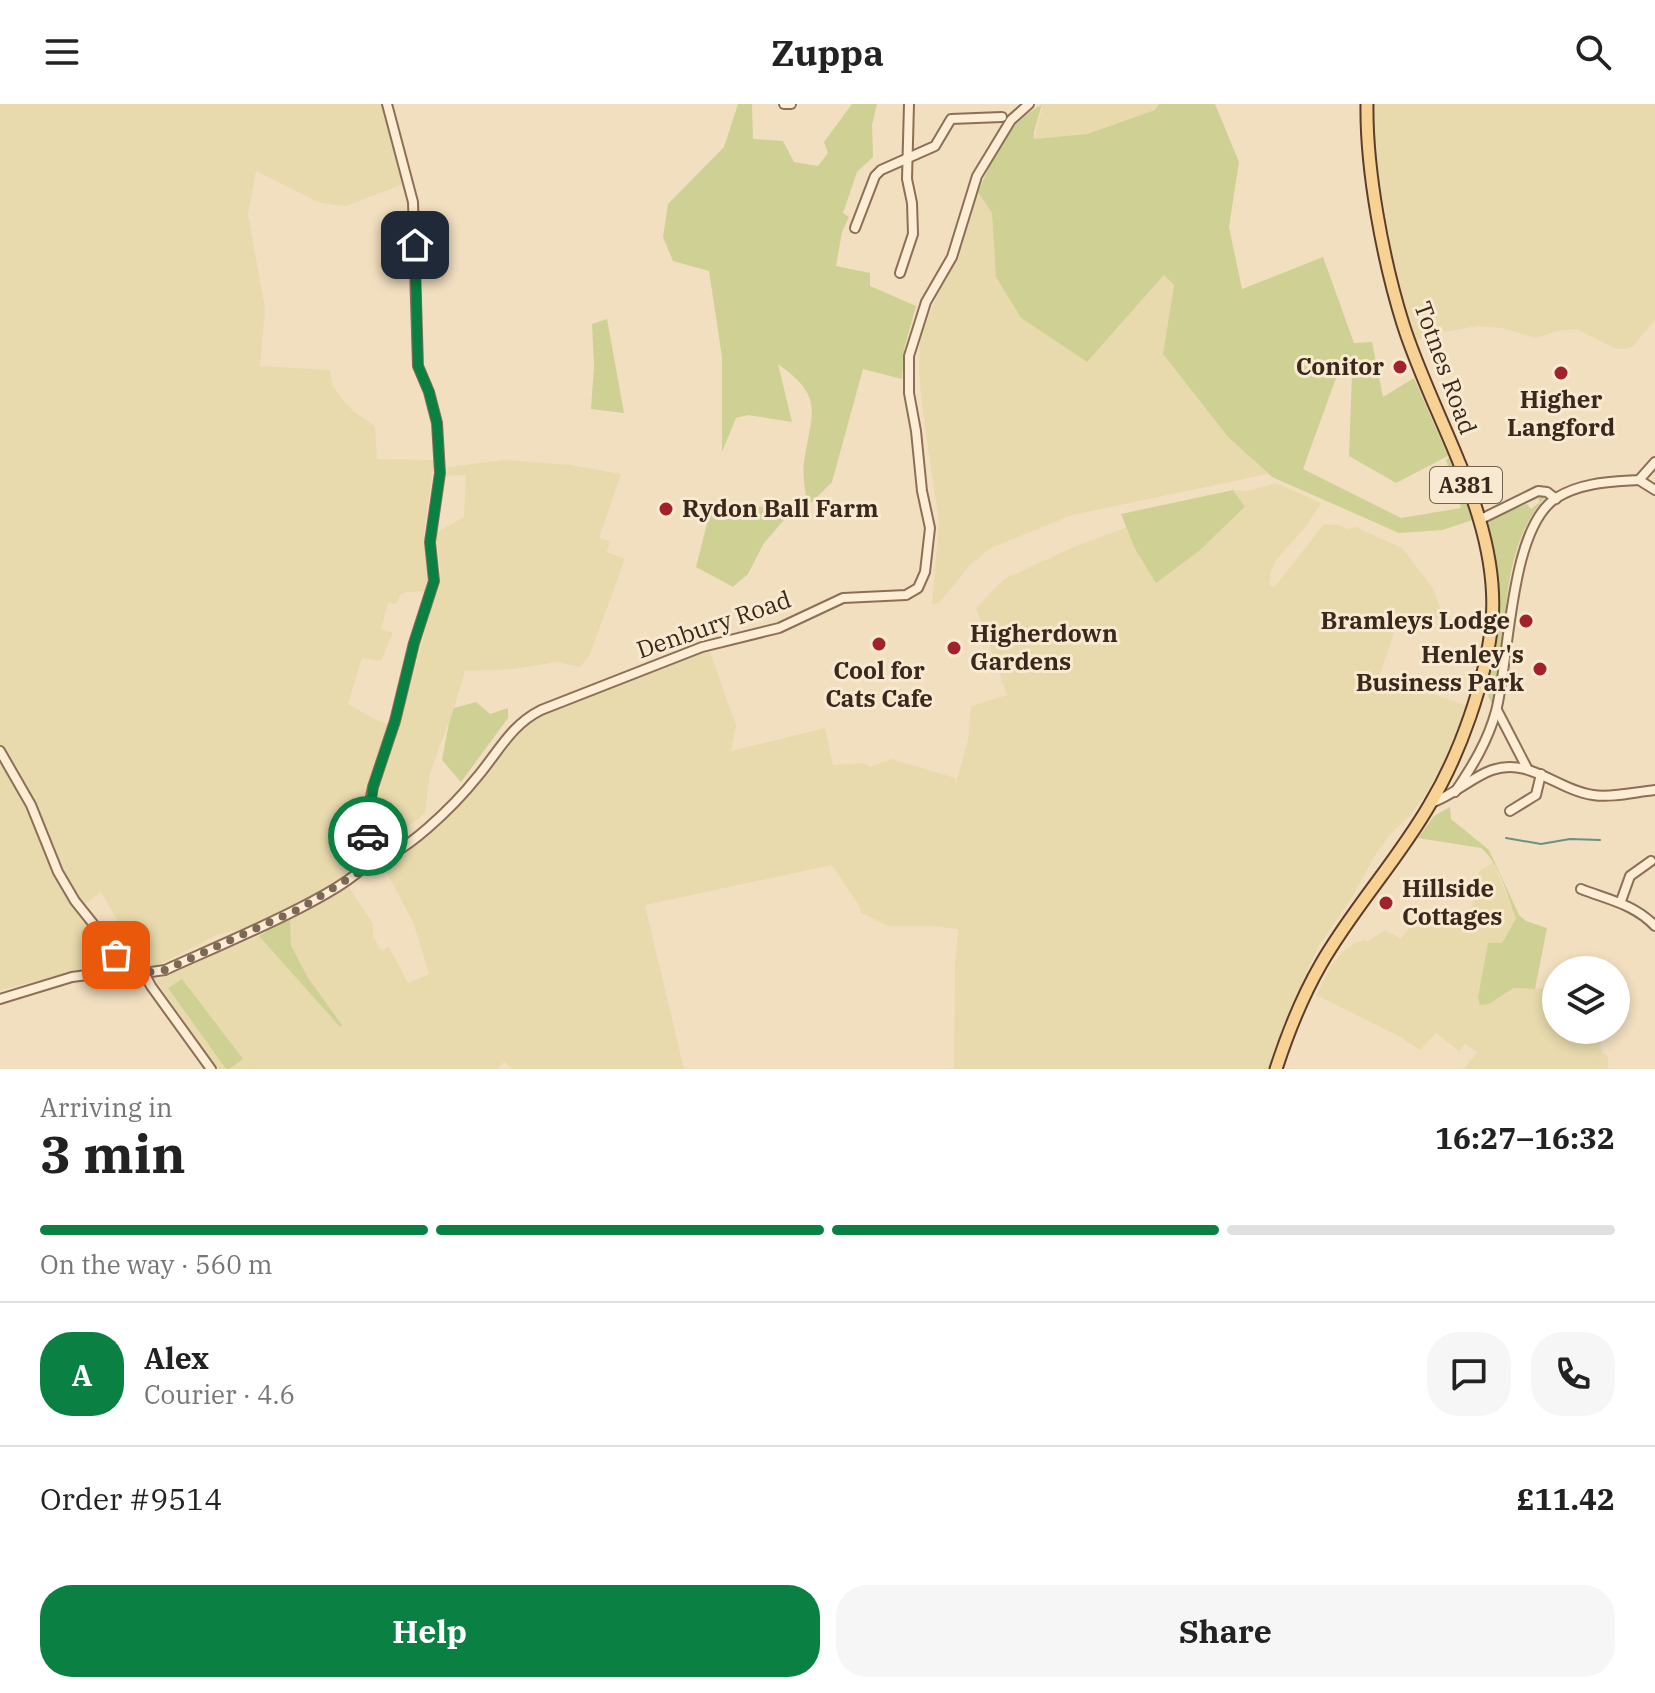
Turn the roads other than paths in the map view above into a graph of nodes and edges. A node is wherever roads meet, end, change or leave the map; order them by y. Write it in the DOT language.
graph roads {
  1 [pos="387,104"];
  2 [pos="784,104"];
  3 [pos="791,104"];
  4 [pos="909,104"];
  5 [pos="1029,104"];
  6 [pos="1367,104"];
  7 [pos="1002,117"];
  8 [pos="907,157"];
  9 [pos="855,228"];
  10 [pos="900,273"];
  11 [pos="1655,462"];
  12 [pos="1639,480"];
  13 [pos="1655,490"];
  14 [pos="1556,499"];
  15 [pos="1479,520"];
  16 [pos="1497,710"];
  17 [pos="0,751"];
  18 [pos="1527,768"];
  19 [pos="1541,774"];
  20 [pos="1655,790"];
  21 [pos="1455,792"];
  22 [pos="1431,803"];
  23 [pos="1510,811"];
  24 [pos="368,861"];
  25 [pos="1648,866"];
  26 [pos="1581,889"];
  27 [pos="1621,901"];
  28 [pos="1655,926"];
  29 [pos="125,970"];
  30 [pos="144,973"];
  31 [pos="0,999"];
  32 [pos="211,1069"];
  33 [pos="1276,1069"];
  1 -- 24 [label="street"];
  2 -- 3 [label="street"];
  4 -- 8 [label="street"];
  5 -- 24 [label="street, Denbury Road"];
  6 -- 15 [label="main road, Totnes Road / A381"];
  7 -- 8 [label="street"];
  8 -- 9 [label="street"];
  8 -- 10 [label="street"];
  11 -- 12 [label="street"];
  12 -- 13 [label="street"];
  12 -- 14 [label="street"];
  14 -- 15 [label="street"];
  14 -- 16 [label="street"];
  15 -- 22 [label="main road, Totnes Road / A381"];
  16 -- 18 [label="street"];
  16 -- 21 [label="street"];
  17 -- 29 [label="street"];
  18 -- 19 [label="street"];
  18 -- 21 [label="street"];
  19 -- 20 [label="street"];
  19 -- 23 [label="street"];
  21 -- 22 [label="street"];
  22 -- 33 [label="main road, Totnes Road / A381"];
  24 -- 30 [label="street, Denbury Road"];
  25 -- 27 [label="street"];
  26 -- 27 [label="street"];
  27 -- 28 [label="street"];
  29 -- 30 [label="street"];
  29 -- 31 [label="street"];
  30 -- 32 [label="street"];
}
